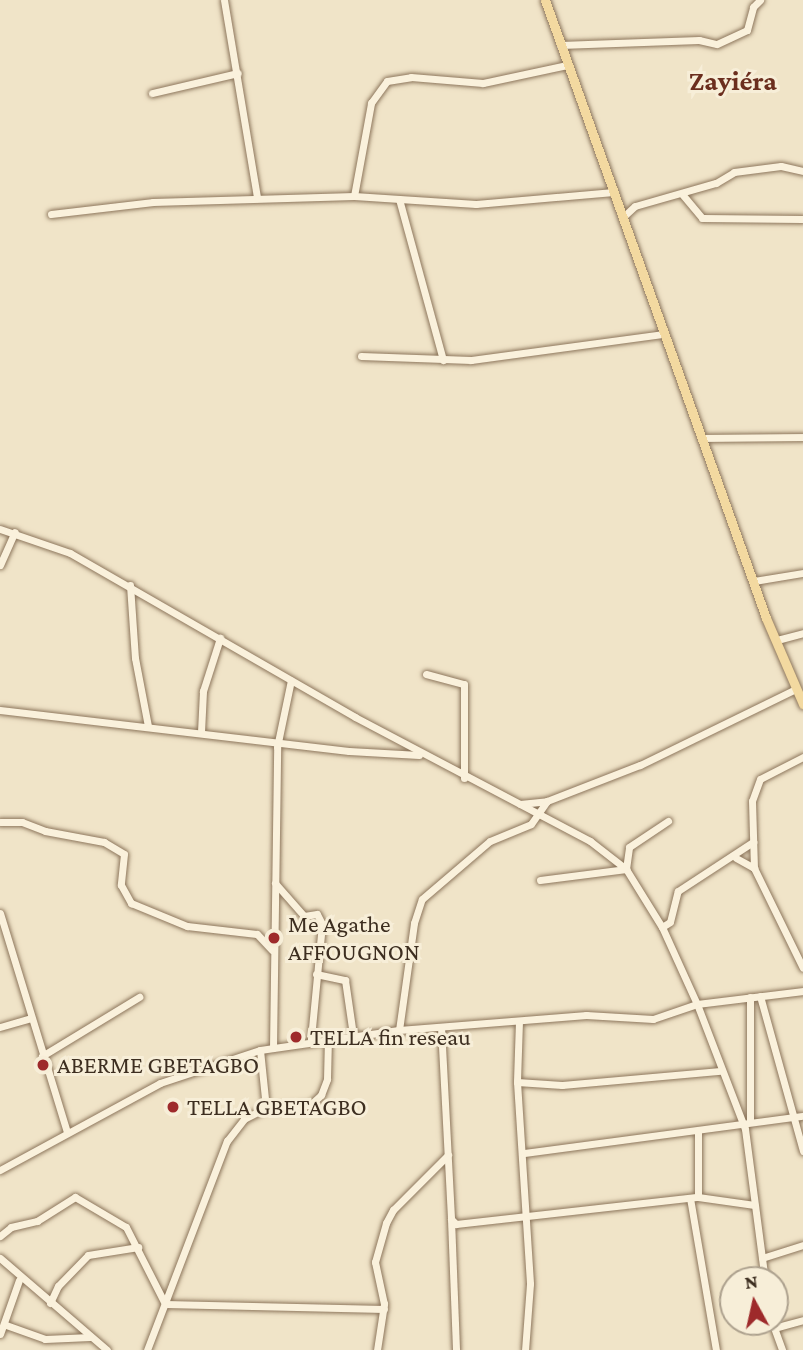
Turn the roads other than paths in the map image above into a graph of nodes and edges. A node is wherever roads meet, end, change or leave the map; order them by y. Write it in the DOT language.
graph roads {
  1 [pos="223,0"];
  2 [pos="545,0"];
  3 [pos="760,0"];
  4 [pos="560,45"];
  5 [pos="567,65"];
  6 [pos="238,73"];
  7 [pos="152,93"];
  8 [pos="803,171"];
  9 [pos="612,192"];
  10 [pos="682,194"];
  11 [pos="355,196"];
  12 [pos="257,198"];
  13 [pos="399,199"];
  14 [pos="51,214"];
  15 [pos="623,217"];
  16 [pos="802,219"];
  17 [pos="663,334"];
  18 [pos="361,356"];
  19 [pos="443,360"];
  20 [pos="803,437"];
  21 [pos="702,438"];
  22 [pos="0,529"];
  23 [pos="15,532"];
  24 [pos="0,565"];
  25 [pos="803,573"];
  26 [pos="754,581"];
  27 [pos="130,585"];
  28 [pos="803,632"];
  29 [pos="220,638"];
  30 [pos="777,640"];
  31 [pos="426,674"];
  32 [pos="291,681"];
  33 [pos="800,696"];
  34 [pos="0,710"];
  35 [pos="148,726"];
  36 [pos="201,733"];
  37 [pos="278,741"];
  38 [pos="423,755"];
  39 [pos="803,757"];
  40 [pos="464,778"];
  41 [pos="547,801"];
  42 [pos="517,804"];
  43 [pos="538,815"];
  44 [pos="668,821"];
  45 [pos="0,822"];
  46 [pos="753,842"];
  47 [pos="736,858"];
  48 [pos="754,868"];
  49 [pos="626,869"];
  50 [pos="540,880"];
  51 [pos="275,883"];
  52 [pos="0,913"];
  53 [pos="662,927"];
  54 [pos="272,950"];
  55 [pos="803,968"];
  56 [pos="316,974"];
  57 [pos="803,990"];
  58 [pos="760,996"];
  59 [pos="139,997"];
  60 [pos="750,997"];
  61 [pos="697,1004"];
  62 [pos="31,1018"];
  63 [pos="519,1021"];
  64 [pos="0,1027"];
  65 [pos="441,1027"];
  66 [pos="399,1030"];
  67 [pos="353,1035"];
  68 [pos="328,1038"];
  69 [pos="311,1039"];
  70 [pos="273,1048"];
  71 [pos="260,1050"];
  72 [pos="41,1056"];
  73 [pos="720,1071"];
  74 [pos="517,1082"];
  75 [pos="266,1108"];
  76 [pos="803,1116"];
  77 [pos="794,1118"];
  78 [pos="746,1122"];
  79 [pos="698,1131"];
  80 [pos="66,1132"];
  81 [pos="803,1151"];
  82 [pos="524,1153"];
  83 [pos="448,1155"];
  84 [pos="0,1170"];
  85 [pos="694,1198"];
  86 [pos="754,1205"];
  87 [pos="524,1215"];
  88 [pos="451,1219"];
  89 [pos="0,1236"];
  90 [pos="803,1245"];
  91 [pos="138,1247"];
  92 [pos="0,1258"];
  93 [pos="762,1258"];
  94 [pos="763,1266"];
  95 [pos="19,1280"];
  96 [pos="50,1303"];
  97 [pos="165,1304"];
  98 [pos="384,1309"];
  99 [pos="6,1325"];
  100 [pos="0,1334"];
  101 [pos="90,1337"];
  102 [pos="107,1350"];
  103 [pos="147,1350"];
  104 [pos="377,1350"];
  105 [pos="456,1350"];
  106 [pos="525,1350"];
  107 [pos="716,1350"];
  1 -- 6 [label="street"];
  2 -- 4 [label="main road"];
  3 -- 4 [label="street"];
  4 -- 5 [label="main road"];
  5 -- 9 [label="main road"];
  5 -- 11 [label="street"];
  6 -- 7 [label="street"];
  6 -- 12 [label="street"];
  8 -- 10 [label="street"];
  9 -- 13 [label="street"];
  9 -- 15 [label="main road"];
  10 -- 15 [label="street"];
  10 -- 16 [label="street"];
  11 -- 12 [label="street"];
  11 -- 13 [label="street"];
  12 -- 14 [label="street"];
  13 -- 19 [label="street"];
  15 -- 17 [label="main road"];
  17 -- 19 [label="street"];
  17 -- 21 [label="main road"];
  18 -- 19 [label="street"];
  20 -- 21 [label="street"];
  21 -- 26 [label="main road"];
  22 -- 23 [label="street"];
  23 -- 24 [label="street"];
  23 -- 27 [label="street"];
  25 -- 26 [label="street"];
  26 -- 30 [label="main road"];
  27 -- 29 [label="street"];
  27 -- 35 [label="street"];
  28 -- 30 [label="street"];
  29 -- 32 [label="street"];
  29 -- 36 [label="street"];
  30 -- 33 [label="main road"];
  31 -- 40 [label="street"];
  32 -- 37 [label="street"];
  32 -- 38 [label="street"];
  33 -- 41 [label="street"];
  34 -- 35 [label="street"];
  35 -- 36 [label="street"];
  36 -- 37 [label="street"];
  37 -- 38 [label="street"];
  37 -- 51 [label="street"];
  38 -- 40 [label="street"];
  39 -- 46 [label="street"];
  40 -- 42 [label="street"];
  41 -- 42 [label="street"];
  41 -- 43 [label="street"];
  42 -- 43 [label="street"];
  43 -- 49 [label="street"];
  43 -- 66 [label="street"];
  44 -- 49 [label="street"];
  45 -- 54 [label="street"];
  46 -- 47 [label="street"];
  46 -- 48 [label="street"];
  47 -- 48 [label="street"];
  47 -- 53 [label="street"];
  48 -- 55 [label="street"];
  49 -- 50 [label="street"];
  49 -- 53 [label="street"];
  51 -- 54 [label="street"];
  51 -- 56 [label="street"];
  52 -- 62 [label="street"];
  53 -- 61 [label="street"];
  54 -- 70 [label="street"];
  56 -- 67 [label="street"];
  56 -- 69 [label="street"];
  57 -- 58 [label="street"];
  58 -- 60 [label="street"];
  58 -- 77 [label="street"];
  59 -- 72 [label="street"];
  60 -- 61 [label="street"];
  60 -- 78 [label="street"];
  61 -- 63 [label="street"];
  61 -- 73 [label="street"];
  62 -- 64 [label="street"];
  62 -- 72 [label="street"];
  63 -- 65 [label="street"];
  63 -- 74 [label="street"];
  65 -- 66 [label="street"];
  65 -- 83 [label="street"];
  66 -- 67 [label="street"];
  67 -- 68 [label="street"];
  68 -- 69 [label="street"];
  68 -- 75 [label="street"];
  69 -- 70 [label="street"];
  70 -- 71 [label="street"];
  71 -- 75 [label="street"];
  71 -- 80 [label="street"];
  72 -- 80 [label="street"];
  73 -- 74 [label="street"];
  73 -- 78 [label="street"];
  74 -- 82 [label="street"];
  75 -- 97 [label="street"];
  76 -- 77 [label="street"];
  77 -- 78 [label="street"];
  77 -- 81 [label="street"];
  78 -- 79 [label="street"];
  78 -- 86 [label="street"];
  79 -- 82 [label="street"];
  79 -- 85 [label="street"];
  80 -- 84 [label="street"];
  82 -- 87 [label="street"];
  83 -- 88 [label="street"];
  83 -- 98 [label="street"];
  85 -- 86 [label="street"];
  85 -- 87 [label="street"];
  85 -- 107 [label="street"];
  86 -- 93 [label="street"];
  87 -- 88 [label="street"];
  87 -- 106 [label="street"];
  88 -- 105 [label="street"];
  89 -- 91 [label="street"];
  90 -- 93 [label="street"];
  91 -- 96 [label="street"];
  91 -- 97 [label="street"];
  92 -- 95 [label="street"];
  93 -- 94 [label="street"];
  95 -- 96 [label="street"];
  95 -- 99 [label="street"];
  96 -- 101 [label="street"];
  97 -- 98 [label="street"];
  97 -- 103 [label="street"];
  98 -- 104 [label="street"];
  99 -- 100 [label="street"];
  99 -- 101 [label="street"];
  101 -- 102 [label="street"];
}
